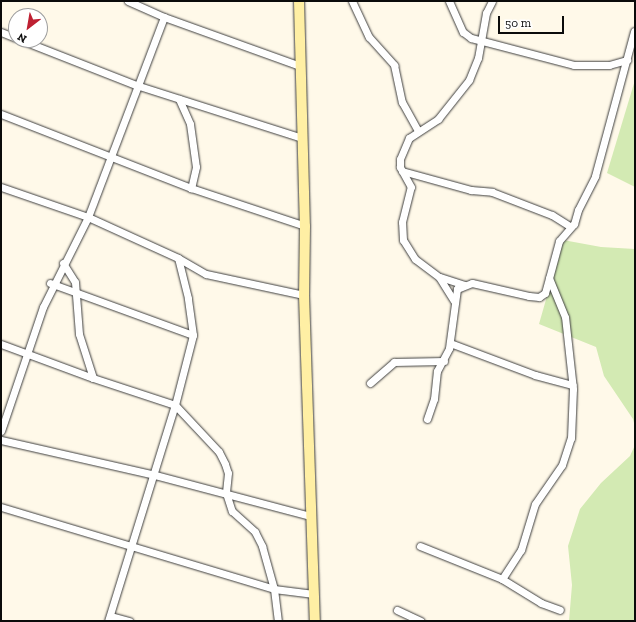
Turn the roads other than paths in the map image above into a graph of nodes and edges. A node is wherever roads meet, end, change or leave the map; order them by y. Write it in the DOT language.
graph roads {
  1 [pos="128,1"];
  2 [pos="299,1"];
  3 [pos="352,1"];
  4 [pos="449,1"];
  5 [pos="492,1"];
  6 [pos="164,17"];
  7 [pos="634,31"];
  8 [pos="481,39"];
  9 [pos="41,48"];
  10 [pos="627,60"];
  11 [pos="300,66"];
  12 [pos="136,85"];
  13 [pos="179,99"];
  14 [pos="1,114"];
  15 [pos="418,131"];
  16 [pos="302,138"];
  17 [pos="111,156"];
  18 [pos="402,171"];
  19 [pos="1,187"];
  20 [pos="191,188"];
  21 [pos="88,217"];
  22 [pos="305,226"];
  23 [pos="571,227"];
  24 [pos="178,258"];
  25 [pos="64,262"];
  26 [pos="439,277"];
  27 [pos="549,278"];
  28 [pos="51,284"];
  29 [pos="465,285"];
  30 [pos="78,294"];
  31 [pos="304,295"];
  32 [pos="455,301"];
  33 [pos="193,335"];
  34 [pos="450,343"];
  35 [pos="1,344"];
  36 [pos="29,354"];
  37 [pos="444,361"];
  38 [pos="93,378"];
  39 [pos="370,383"];
  40 [pos="573,385"];
  41 [pos="175,405"];
  42 [pos="427,419"];
  43 [pos="1,431"];
  44 [pos="1,440"];
  45 [pos="155,475"];
  46 [pos="226,493"];
  47 [pos="1,507"];
  48 [pos="310,516"];
  49 [pos="420,546"];
  50 [pos="132,548"];
  51 [pos="502,579"];
  52 [pos="274,589"];
  53 [pos="314,594"];
  54 [pos="397,610"];
  55 [pos="560,610"];
  56 [pos="109,618"];
  57 [pos="129,621"];
  58 [pos="278,621"];
  59 [pos="314,621"];
  60 [pos="421,621"];
  1 -- 6 [label="street"];
  2 -- 11 [label="main road"];
  3 -- 15 [label="street"];
  4 -- 8 [label="street"];
  5 -- 8 [label="street"];
  6 -- 11 [label="street"];
  6 -- 12 [label="street"];
  7 -- 10 [label="street"];
  8 -- 10 [label="street"];
  8 -- 15 [label="street"];
  9 -- 12 [label="street"];
  10 -- 23 [label="street"];
  11 -- 16 [label="main road"];
  12 -- 13 [label="street"];
  12 -- 17 [label="street"];
  13 -- 16 [label="street"];
  13 -- 20 [label="street"];
  14 -- 17 [label="street"];
  15 -- 18 [label="street"];
  16 -- 22 [label="main road"];
  17 -- 20 [label="street"];
  17 -- 21 [label="street"];
  18 -- 23 [label="street"];
  18 -- 26 [label="street"];
  19 -- 21 [label="street"];
  20 -- 22 [label="street"];
  21 -- 24 [label="street"];
  21 -- 25 [label="street"];
  22 -- 31 [label="main road"];
  23 -- 27 [label="street"];
  24 -- 31 [label="street"];
  24 -- 33 [label="street"];
  25 -- 28 [label="street"];
  25 -- 30 [label="street"];
  26 -- 29 [label="street"];
  26 -- 32 [label="street"];
  27 -- 29 [label="street"];
  27 -- 40 [label="street"];
  28 -- 30 [label="street"];
  28 -- 36 [label="street"];
  29 -- 32 [label="street"];
  30 -- 33 [label="street"];
  30 -- 38 [label="street"];
  31 -- 48 [label="main road"];
  32 -- 34 [label="street"];
  33 -- 41 [label="street"];
  34 -- 37 [label="street"];
  34 -- 40 [label="street"];
  35 -- 36 [label="street"];
  36 -- 38 [label="street"];
  36 -- 43 [label="street"];
  37 -- 39 [label="street"];
  37 -- 42 [label="street"];
  38 -- 41 [label="street"];
  40 -- 51 [label="street"];
  41 -- 45 [label="street"];
  41 -- 46 [label="street"];
  44 -- 45 [label="street"];
  45 -- 46 [label="street"];
  45 -- 50 [label="street"];
  46 -- 48 [label="street"];
  46 -- 52 [label="street"];
  47 -- 50 [label="street"];
  48 -- 53 [label="main road"];
  49 -- 51 [label="street"];
  50 -- 52 [label="street"];
  50 -- 56 [label="street"];
  51 -- 55 [label="street"];
  52 -- 53 [label="street"];
  52 -- 58 [label="street"];
  53 -- 59 [label="main road"];
  54 -- 60 [label="street"];
  56 -- 57 [label="street"];
}
